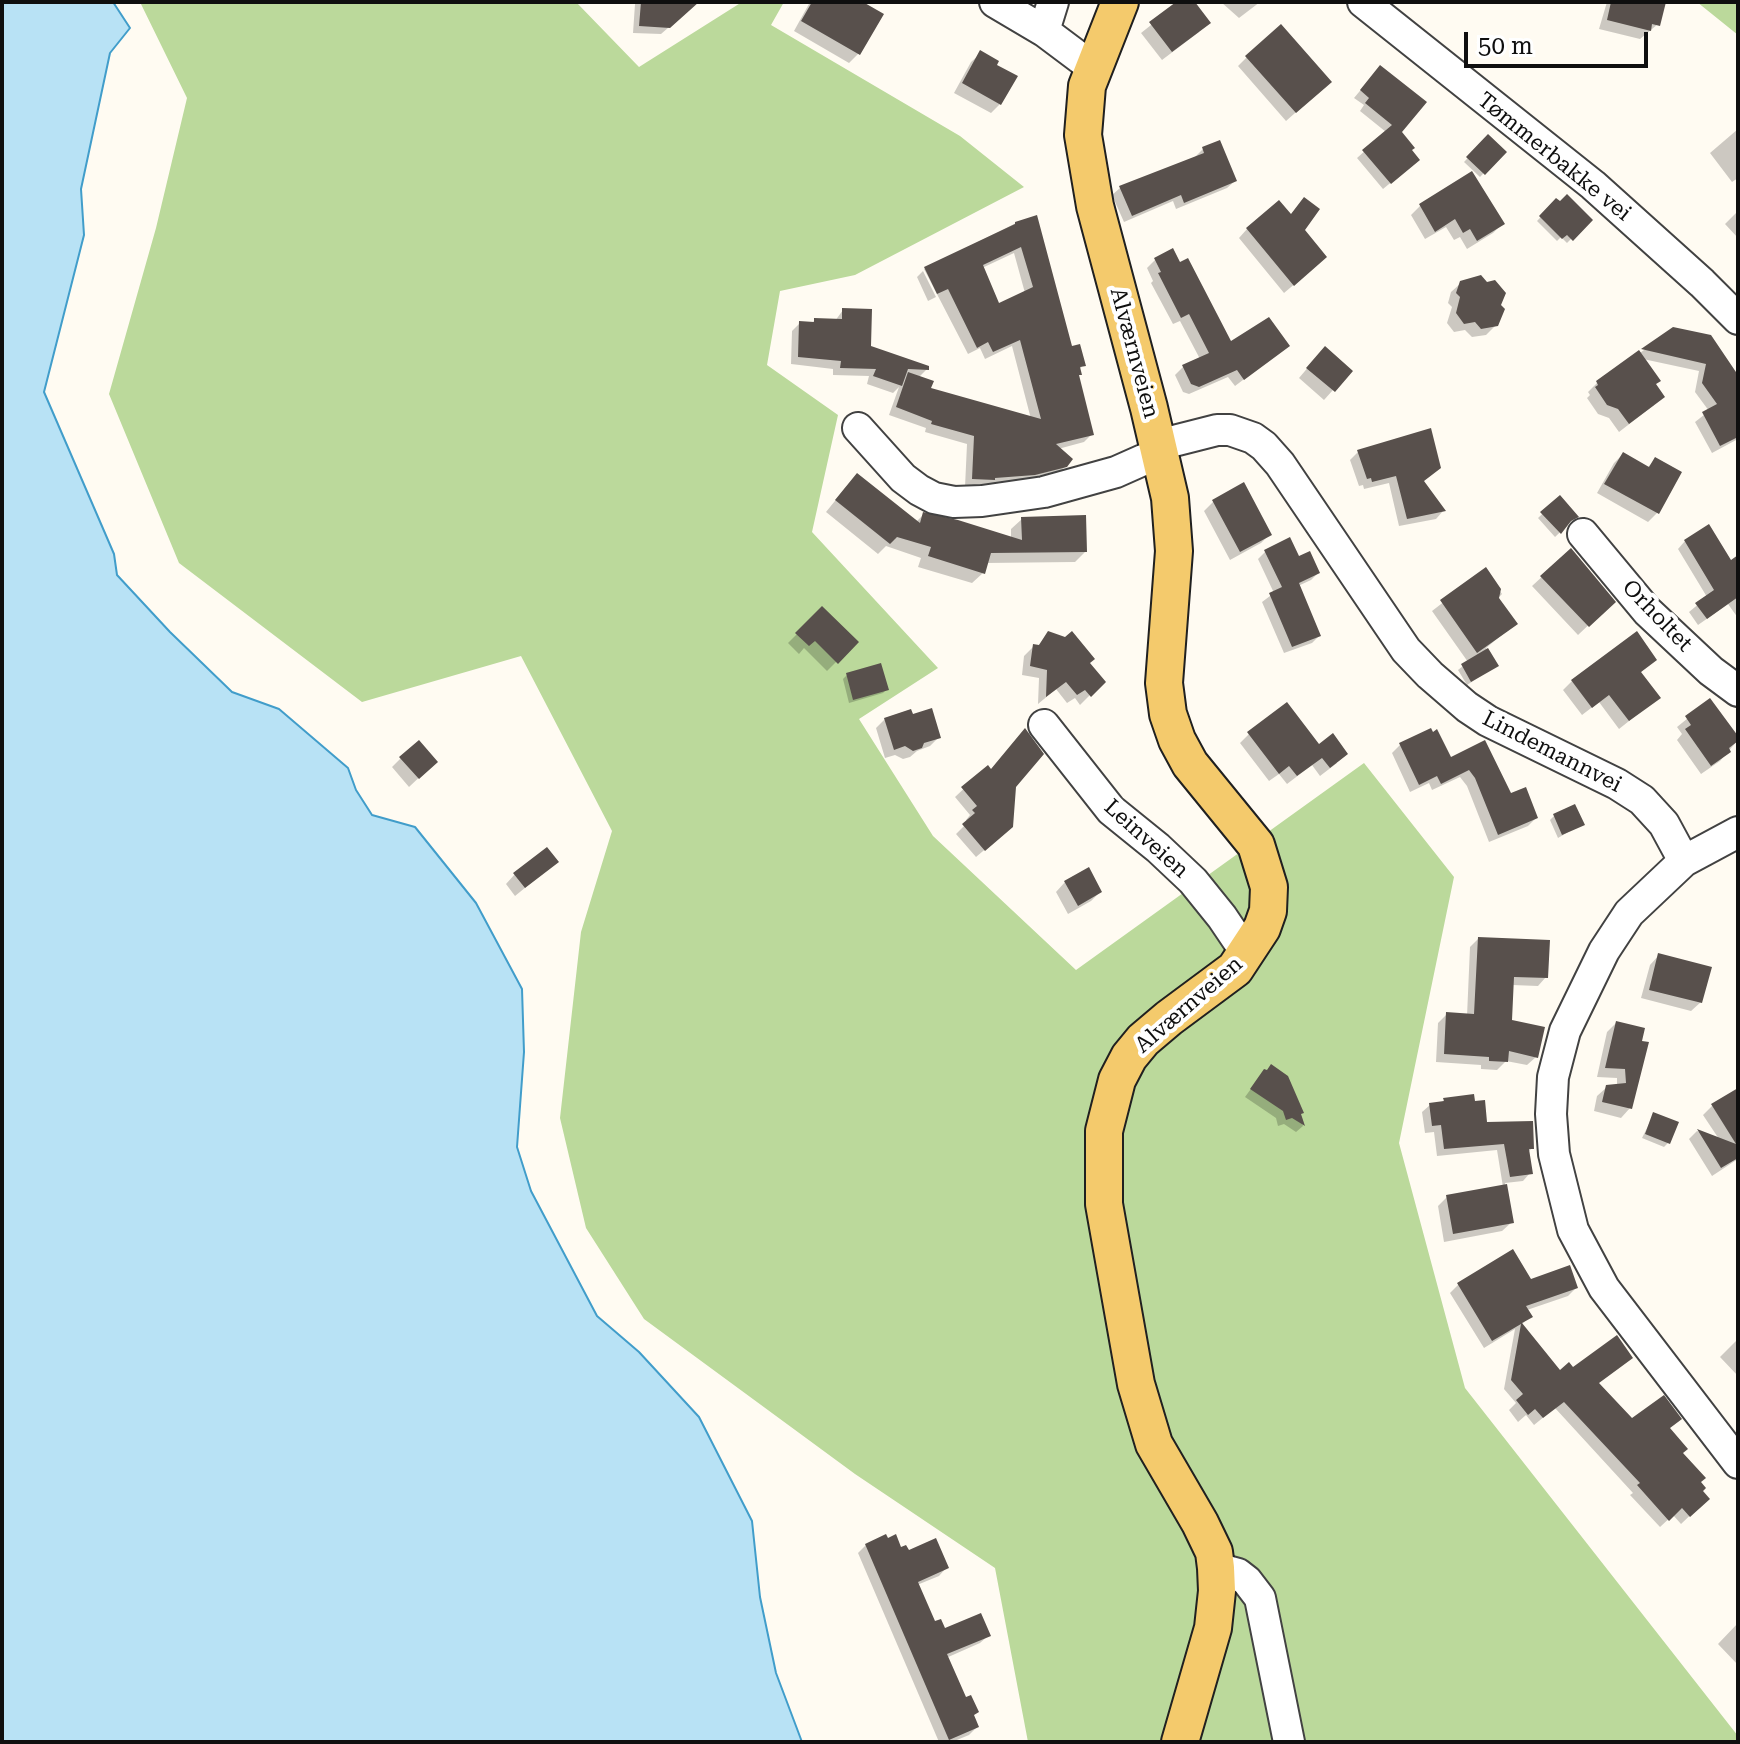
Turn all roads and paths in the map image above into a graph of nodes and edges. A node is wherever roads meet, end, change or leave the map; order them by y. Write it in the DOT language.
graph roads {
  1 [pos="995,2"];
  2 [pos="1053,2"];
  3 [pos="1120,2"];
  4 [pos="1363,2"];
  5 [pos="1044,31"];
  6 [pos="1092,67"];
  7 [pos="1738,319"];
  8 [pos="858,428"];
  9 [pos="1160,450"];
  10 [pos="1583,534"];
  11 [pos="1738,691"];
  12 [pos="1044,725"];
  13 [pos="1738,832"];
  14 [pos="1684,861"];
  15 [pos="1247,954"];
  16 [pos="1738,1463"];
  17 [pos="1216,1568"];
  18 [pos="1180,1742"];
  19 [pos="1289,1742"];
  1 -- 5 [label="street"];
  2 -- 5 [label="street"];
  3 -- 6 [label="main road, Alværnveien"];
  4 -- 7 [label="street, Tømmerbakke vei"];
  5 -- 6 [label="street"];
  6 -- 9 [label="main road, Alværnveien"];
  8 -- 9 [label="street, Lindemannvei"];
  9 -- 14 [label="street, Lindemannvei"];
  9 -- 15 [label="main road, Alværnveien"];
  10 -- 11 [label="street, Orholtet"];
  12 -- 15 [label="street, Leinveien"];
  13 -- 14 [label="street"];
  14 -- 16 [label="street"];
  15 -- 17 [label="main road, Alværnveien"];
  17 -- 18 [label="main road, Alværnveien"];
  17 -- 19 [label="street"];
}
